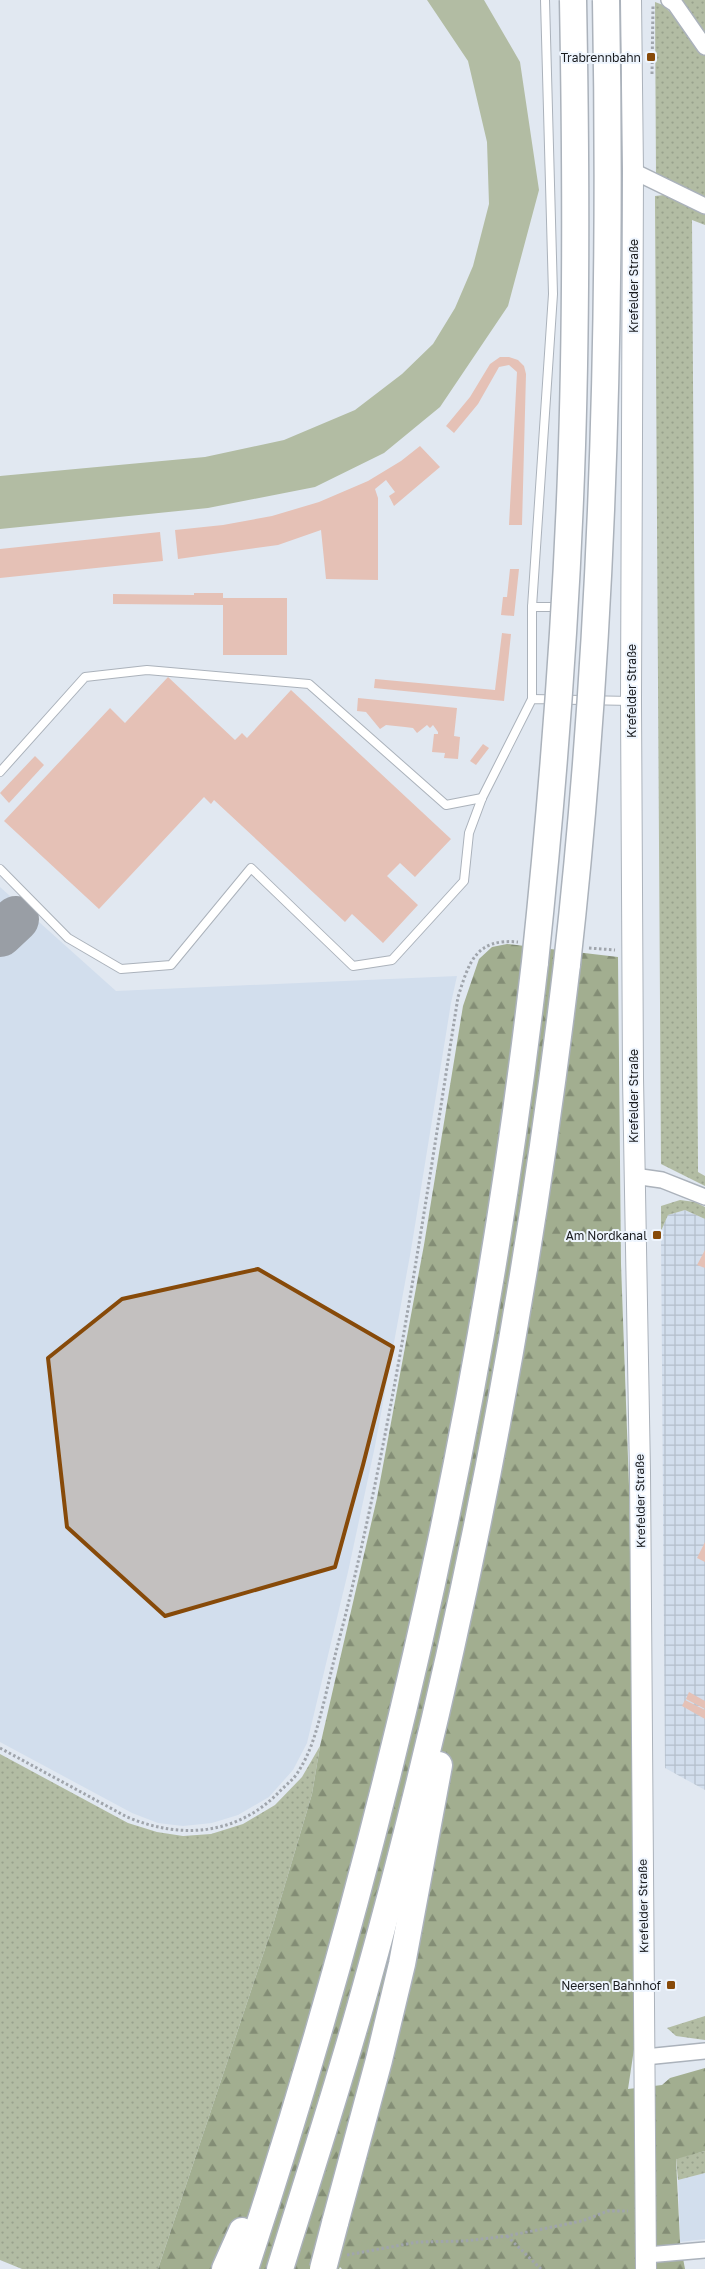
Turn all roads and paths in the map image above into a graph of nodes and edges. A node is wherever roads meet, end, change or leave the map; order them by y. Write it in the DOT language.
graph roads {
  1 [pos="545,0"];
  2 [pos="573,0"];
  3 [pos="606,0"];
  4 [pos="632,0"];
  5 [pos="669,0"];
  6 [pos="705,47"];
  7 [pos="634,172"];
  8 [pos="705,206"];
  9 [pos="532,607"];
  10 [pos="577,608"];
  11 [pos="532,699"];
  12 [pos="630,701"];
  13 [pos="0,772"];
  14 [pos="482,798"];
  15 [pos="0,869"];
  16 [pos="528,952"];
  17 [pos="632,952"];
  18 [pos="576,956"];
  19 [pos="634,1176"];
  20 [pos="705,1197"];
  21 [pos="449,1658"];
  22 [pos="0,1748"];
  23 [pos="705,2051"];
  24 [pos="645,2057"];
  25 [pos="630,2220"];
  26 [pos="250,2230"];
  27 [pos="507,2236"];
  28 [pos="705,2250"];
  29 [pos="646,2262"];
  30 [pos="330,2263"];
  31 [pos="226,2269"];
  32 [pos="245,2269"];
  33 [pos="280,2269"];
  34 [pos="540,2269"];
  1 -- 9 [label="lane"];
  2 -- 16 [label="highway, bridge"];
  3 -- 18 [label="highway, bridge"];
  4 -- 7 [label="street, Krefelder Straße"];
  5 -- 6 [label="street"];
  7 -- 8 [label="street"];
  7 -- 12 [label="street, Krefelder Straße"];
  9 -- 10 [label="lane"];
  9 -- 11 [label="lane"];
  11 -- 12 [label="lane"];
  11 -- 14 [label="lane"];
  12 -- 17 [label="street, Krefelder Straße"];
  13 -- 14 [label="lane"];
  14 -- 15 [label="lane"];
  16 -- 22 [label="path"];
  16 -- 26 [label="highway"];
  17 -- 18 [label="path"];
  17 -- 19 [label="street, Krefelder Straße"];
  18 -- 21 [label="highway"];
  19 -- 20 [label="street"];
  19 -- 24 [label="street, Krefelder Straße"];
  21 -- 30 [label="highway, bridge"];
  21 -- 33 [label="highway"];
  23 -- 24 [label="street"];
  24 -- 29 [label="street, Krefelder Straße"];
  25 -- 27 [label="path"];
  26 -- 31 [label="highway"];
  26 -- 32 [label="highway"];
  27 -- 30 [label="path"];
  27 -- 34 [label="path"];
  28 -- 29 [label="street"];
}
